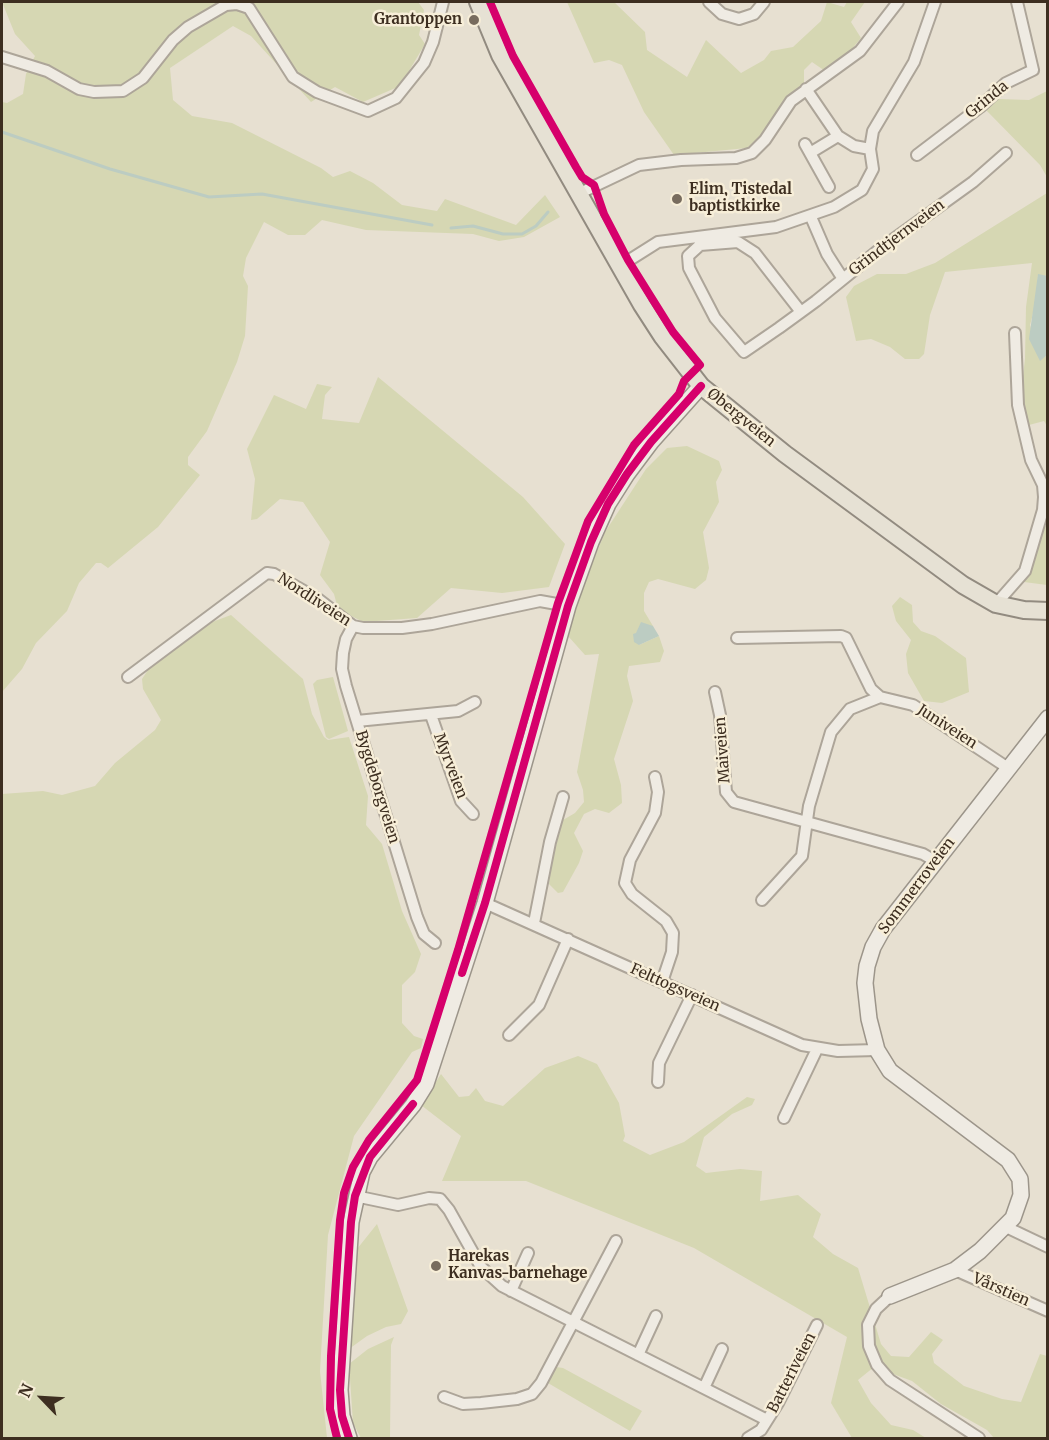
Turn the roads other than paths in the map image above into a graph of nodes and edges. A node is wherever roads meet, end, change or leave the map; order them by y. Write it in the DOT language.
graph roads {
  1 [pos="443,2"];
  2 [pos="478,2"];
  3 [pos="709,2"];
  4 [pos="764,2"];
  5 [pos="898,2"];
  6 [pos="935,2"];
  7 [pos="1017,2"];
  8 [pos="2,57"];
  9 [pos="806,89"];
  10 [pos="838,136"];
  11 [pos="870,149"];
  12 [pos="1006,153"];
  13 [pos="917,155"];
  14 [pos="829,187"];
  15 [pos="578,194"];
  16 [pos="811,217"];
  17 [pos="620,266"];
  18 [pos="843,279"];
  19 [pos="801,312"];
  20 [pos="1015,333"];
  21 [pos="701,386"];
  22 [pos="996,604"];
  23 [pos="568,606"];
  24 [pos="1047,611"];
  25 [pos="353,626"];
  26 [pos="737,638"];
  27 [pos="128,677"];
  28 [pos="715,692"];
  29 [pos="880,697"];
  30 [pos="476,702"];
  31 [pos="431,715"];
  32 [pos="1047,718"];
  33 [pos="357,721"];
  34 [pos="1008,768"];
  35 [pos="655,777"];
  36 [pos="563,797"];
  37 [pos="473,814"];
  38 [pos="806,822"];
  39 [pos="935,861"];
  40 [pos="762,900"];
  41 [pos="485,903"];
  42 [pos="534,923"];
  43 [pos="568,939"];
  44 [pos="435,943"];
  45 [pos="662,982"];
  46 [pos="692,995"];
  47 [pos="509,1035"];
  48 [pos="817,1049"];
  49 [pos="877,1050"];
  50 [pos="658,1082"];
  51 [pos="784,1118"];
  52 [pos="356,1196"];
  53 [pos="1006,1227"];
  54 [pos="616,1241"];
  55 [pos="1047,1247"];
  56 [pos="528,1253"];
  57 [pos="955,1270"];
  58 [pos="510,1291"];
  59 [pos="890,1296"];
  60 [pos="1047,1311"];
  61 [pos="656,1316"];
  62 [pos="573,1323"];
  63 [pos="817,1325"];
  64 [pos="722,1349"];
  65 [pos="638,1355"];
  66 [pos="704,1388"];
  67 [pos="444,1397"];
  68 [pos="767,1420"];
  69 [pos="349,1438"];
  70 [pos="748,1438"];
  71 [pos="979,1438"];
  1 -- 8 [label="street"];
  2 -- 15 [label="main road, Øbergveien"];
  3 -- 4 [label="street"];
  5 -- 9 [label="street"];
  6 -- 11 [label="street"];
  7 -- 13 [label="street, Grinda"];
  9 -- 10 [label="street"];
  9 -- 15 [label="street"];
  10 -- 11 [label="street"];
  10 -- 14 [label="street"];
  11 -- 16 [label="street"];
  12 -- 18 [label="street, Grindtjernveien"];
  15 -- 17 [label="main road, Øbergveien"];
  16 -- 17 [label="street"];
  16 -- 18 [label="street, Grindtjernveien"];
  17 -- 21 [label="main road, Øbergveien"];
  18 -- 19 [label="street"];
  19 -- 19 [label="street"];
  20 -- 22 [label="street"];
  21 -- 22 [label="main road, Øbergveien"];
  21 -- 23 [label="street"];
  22 -- 24 [label="main road, Øbergveien"];
  23 -- 25 [label="street, Nordliveien"];
  23 -- 41 [label="street"];
  25 -- 27 [label="street, Nordliveien"];
  25 -- 33 [label="street, Bygdeborgveien"];
  26 -- 29 [label="street"];
  28 -- 38 [label="street, Maiveien"];
  29 -- 34 [label="street, Juniveien"];
  29 -- 38 [label="street"];
  30 -- 31 [label="street, Myrveien"];
  31 -- 33 [label="street, Myrveien"];
  31 -- 37 [label="street, Myrveien"];
  32 -- 34 [label="street, Sommerroveien"];
  33 -- 44 [label="street, Bygdeborgveien"];
  34 -- 39 [label="street, Sommerroveien"];
  35 -- 45 [label="street"];
  36 -- 42 [label="street"];
  38 -- 39 [label="street, Maiveien"];
  38 -- 40 [label="street"];
  39 -- 49 [label="street, Sommerroveien"];
  41 -- 42 [label="street, Felttogsveien"];
  41 -- 52 [label="street"];
  42 -- 43 [label="street, Felttogsveien"];
  43 -- 45 [label="street, Felttogsveien"];
  43 -- 47 [label="street"];
  45 -- 46 [label="street, Felttogsveien"];
  46 -- 48 [label="street, Felttogsveien"];
  46 -- 50 [label="street"];
  48 -- 49 [label="street, Felttogsveien"];
  48 -- 51 [label="street"];
  49 -- 53 [label="street, Sommerroveien"];
  52 -- 58 [label="street, Batteriveien"];
  52 -- 69 [label="street"];
  53 -- 55 [label="street"];
  53 -- 57 [label="street, Sommerroveien"];
  54 -- 62 [label="street"];
  56 -- 58 [label="street"];
  57 -- 59 [label="street, Sommerroveien"];
  57 -- 60 [label="street, Vårstien"];
  58 -- 62 [label="street, Batteriveien"];
  59 -- 71 [label="street"];
  61 -- 65 [label="street"];
  62 -- 65 [label="street, Batteriveien"];
  62 -- 67 [label="street"];
  63 -- 68 [label="street, Batteriveien"];
  64 -- 66 [label="street"];
  65 -- 66 [label="street, Batteriveien"];
  66 -- 68 [label="street, Batteriveien"];
  68 -- 70 [label="street"];
}
